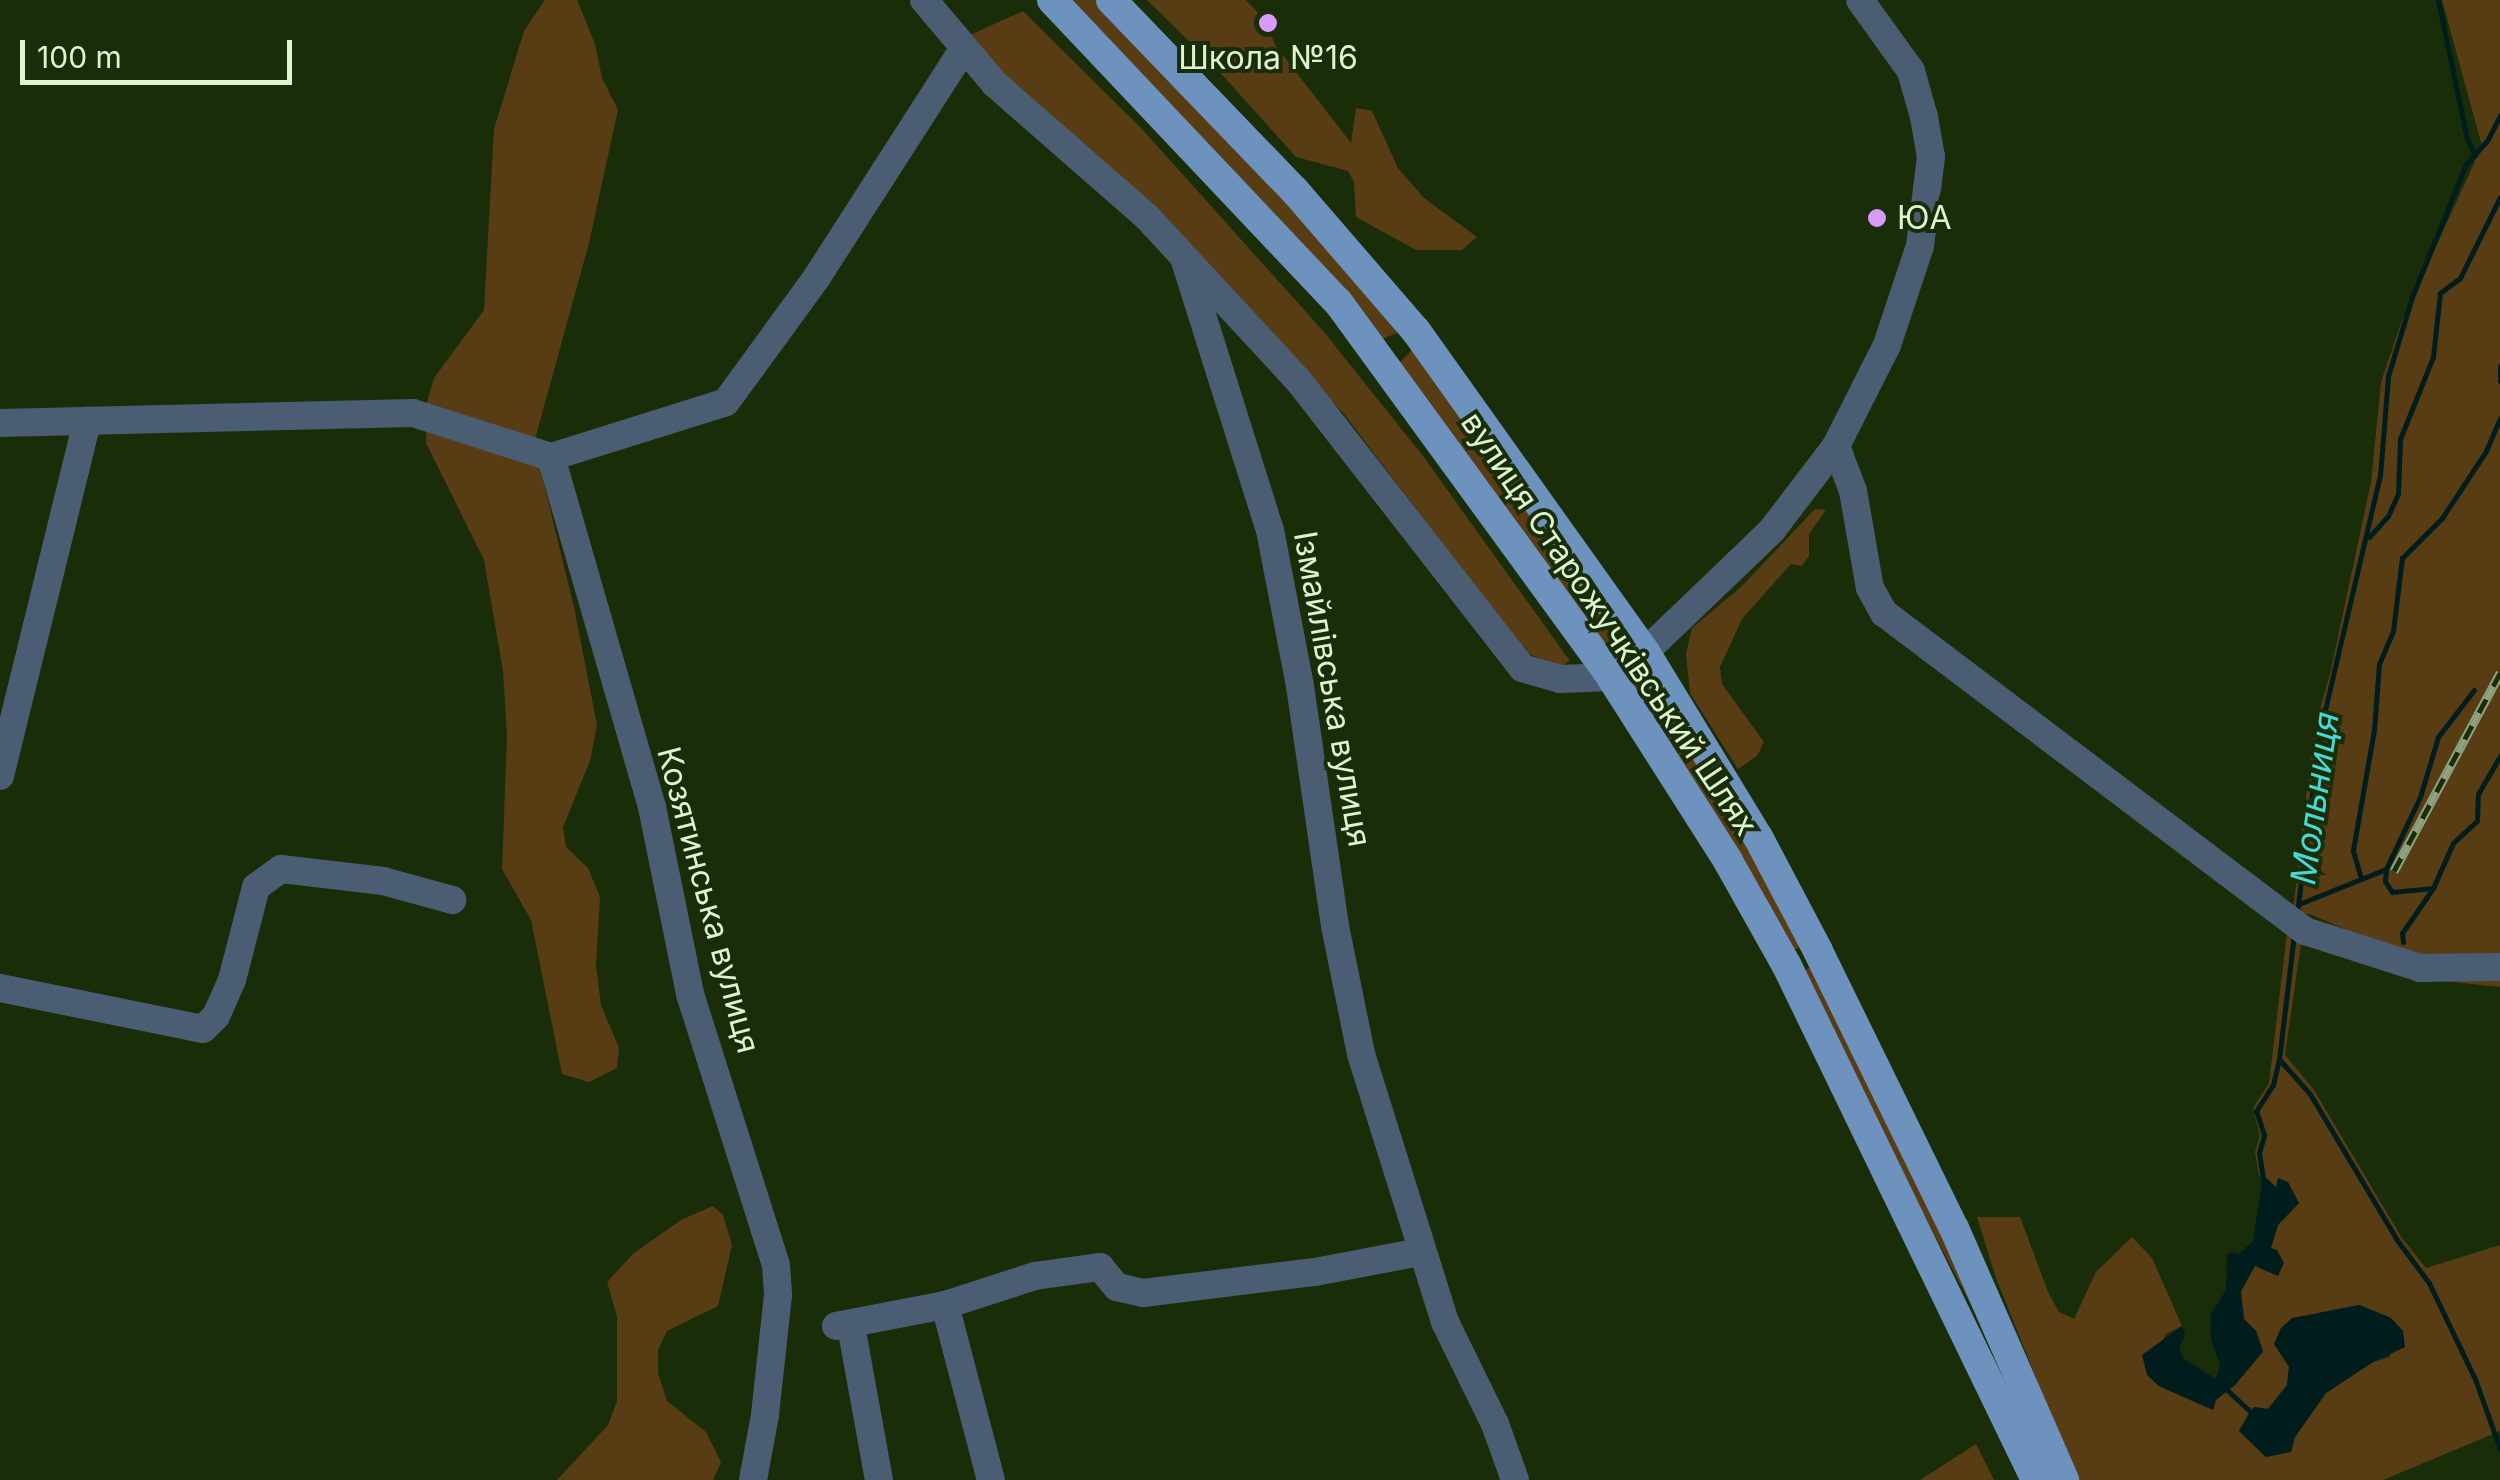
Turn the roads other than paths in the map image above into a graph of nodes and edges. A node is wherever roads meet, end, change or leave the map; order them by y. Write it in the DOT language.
graph roads {
  1 [pos="924,0"];
  2 [pos="1052,0"];
  3 [pos="1111,0"];
  4 [pos="1860,0"];
  5 [pos="964,48"];
  6 [pos="1185,261"];
  7 [pos="1416,331"];
  8 [pos="1382,357"];
  9 [pos="87,421"];
  10 [pos="0,423"];
  11 [pos="1836,446"];
  12 [pos="550,457"];
  13 [pos="1644,652"];
  14 [pos="1611,677"];
  15 [pos="0,776"];
  16 [pos="452,900"];
  17 [pos="1818,951"];
  18 [pos="1787,966"];
  19 [pos="2500,968"];
  20 [pos="0,988"];
  21 [pos="1420,1252"];
  22 [pos="945,1305"];
  23 [pos="752,1480"];
  24 [pos="879,1480"];
  25 [pos="991,1480"];
  26 [pos="1515,1480"];
  27 [pos="2036,1480"];
  28 [pos="2064,1480"];
  1 -- 5 [label="street, Ізмайлівська вулиця"];
  2 -- 8 [label="main road, вулиця Старожучківський Шлях"];
  3 -- 7 [label="main road, вулиця Старожучківський Шлях"];
  4 -- 11 [label="street"];
  5 -- 6 [label="street, Ізмайлівська вулиця"];
  5 -- 12 [label="street"];
  6 -- 14 [label="street"];
  6 -- 21 [label="street, Ізмайлівська вулиця"];
  7 -- 8 [label="main road"];
  7 -- 13 [label="main road, вулиця Старожучківський Шлях"];
  8 -- 14 [label="main road, вулиця Старожучківський Шлях"];
  9 -- 10 [label="street"];
  9 -- 12 [label="street"];
  9 -- 15 [label="street"];
  11 -- 13 [label="street"];
  11 -- 19 [label="street"];
  12 -- 23 [label="street, Козятинська вулиця"];
  13 -- 17 [label="main road, вулиця Старожучківський Шлях"];
  14 -- 18 [label="main road, вулиця Старожучківський Шлях"];
  16 -- 20 [label="street"];
  17 -- 18 [label="main road"];
  17 -- 28 [label="main road, вулиця Старожучківський Шлях"];
  18 -- 27 [label="main road, вулиця Старожучківський Шлях"];
  21 -- 22 [label="street"];
  21 -- 26 [label="street, Ізмайлівська вулиця"];
  22 -- 24 [label="street"];
  22 -- 25 [label="street"];
}
